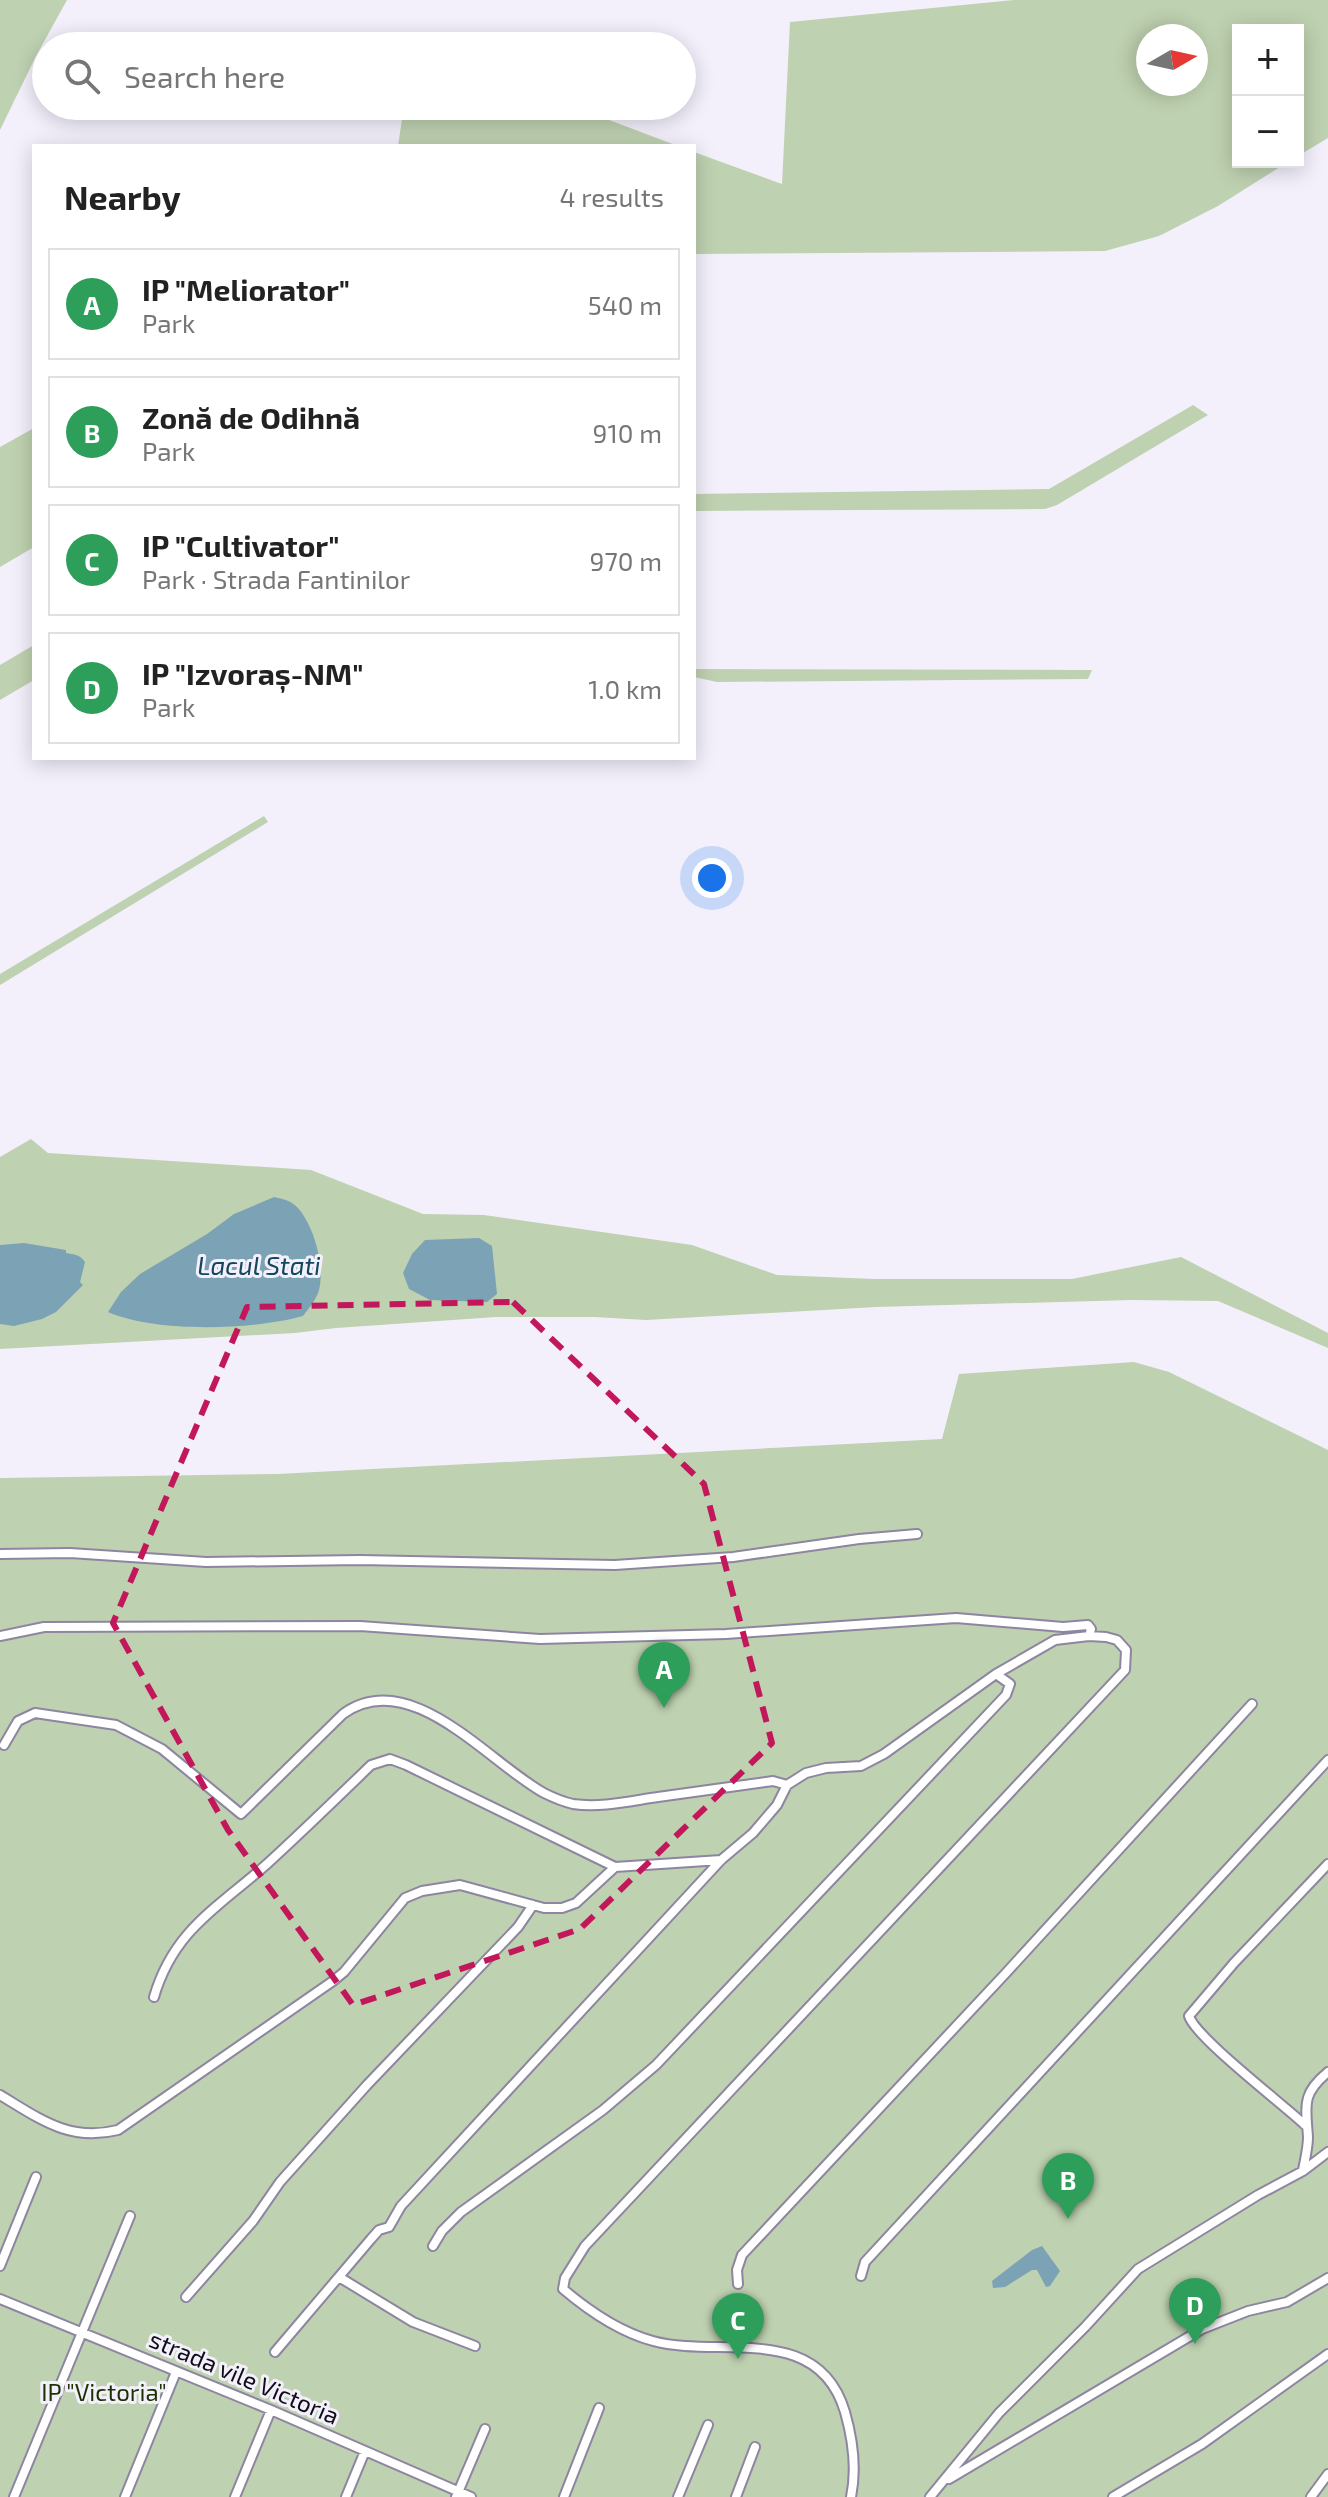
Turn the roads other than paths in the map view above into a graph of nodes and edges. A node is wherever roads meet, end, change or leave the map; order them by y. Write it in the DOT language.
graph roads {
  1 [pos="917,1534"];
  2 [pos="0,1554"];
  3 [pos="0,1636"];
  4 [pos="1089,1636"];
  5 [pos="996,1674"];
  6 [pos="1252,1704"];
  7 [pos="4,1745"];
  8 [pos="1328,1760"];
  9 [pos="787,1785"];
  10 [pos="721,1860"];
  11 [pos="1328,1864"];
  12 [pos="615,1867"];
  13 [pos="533,1905"];
  14 [pos="154,1997"];
  15 [pos="1328,2072"];
  16 [pos="0,2095"];
  17 [pos="1305,2125"];
  18 [pos="1328,2152"];
  19 [pos="1303,2171"];
  20 [pos="36,2177"];
  21 [pos="130,2216"];
  22 [pos="433,2246"];
  23 [pos="0,2266"];
  24 [pos="861,2276"];
  25 [pos="339,2277"];
  26 [pos="1328,2278"];
  27 [pos="738,2284"];
  28 [pos="186,2297"];
  29 [pos="0,2299"];
  30 [pos="81,2332"];
  31 [pos="475,2346"];
  32 [pos="275,2352"];
  33 [pos="1328,2354"];
  34 [pos="176,2372"];
  35 [pos="599,2408"];
  36 [pos="271,2410"];
  37 [pos="708,2425"];
  38 [pos="485,2429"];
  39 [pos="755,2447"];
  40 [pos="365,2451"];
  41 [pos="1328,2474"];
  42 [pos="945,2481"];
  43 [pos="457,2494"];
  44 [pos="14,2497"];
  45 [pos="125,2497"];
  46 [pos="235,2497"];
  47 [pos="346,2497"];
  48 [pos="471,2497"];
  49 [pos="564,2497"];
  50 [pos="678,2497"];
  51 [pos="736,2497"];
  52 [pos="851,2497"];
  53 [pos="930,2497"];
  54 [pos="1113,2497"];
  55 [pos="1311,2497"];
  1 -- 2 [label="street"];
  3 -- 4 [label="street"];
  4 -- 5 [label="street"];
  4 -- 52 [label="street"];
  5 -- 9 [label="street"];
  5 -- 22 [label="street"];
  6 -- 27 [label="street"];
  7 -- 9 [label="street"];
  8 -- 24 [label="street"];
  9 -- 10 [label="street"];
  10 -- 12 [label="street"];
  10 -- 25 [label="street"];
  11 -- 17 [label="street"];
  12 -- 13 [label="street"];
  12 -- 14 [label="street"];
  13 -- 16 [label="street"];
  13 -- 28 [label="street"];
  15 -- 17 [label="street"];
  17 -- 19 [label="street"];
  18 -- 19 [label="street"];
  19 -- 42 [label="street"];
  20 -- 23 [label="street"];
  21 -- 30 [label="street"];
  25 -- 31 [label="street"];
  25 -- 32 [label="street"];
  26 -- 42 [label="street"];
  29 -- 30 [label="street, strada vile Victoria"];
  30 -- 34 [label="street, strada vile Victoria"];
  30 -- 44 [label="street"];
  33 -- 54 [label="street"];
  34 -- 36 [label="street, strada vile Victoria"];
  34 -- 45 [label="street"];
  35 -- 49 [label="street"];
  36 -- 40 [label="street, strada vile Victoria"];
  36 -- 46 [label="street"];
  37 -- 50 [label="street"];
  38 -- 43 [label="street"];
  39 -- 51 [label="street"];
  40 -- 43 [label="street, strada vile Victoria"];
  40 -- 47 [label="street"];
  41 -- 55 [label="street"];
  42 -- 53 [label="street"];
  43 -- 48 [label="street, strada vile Victoria"];
}
